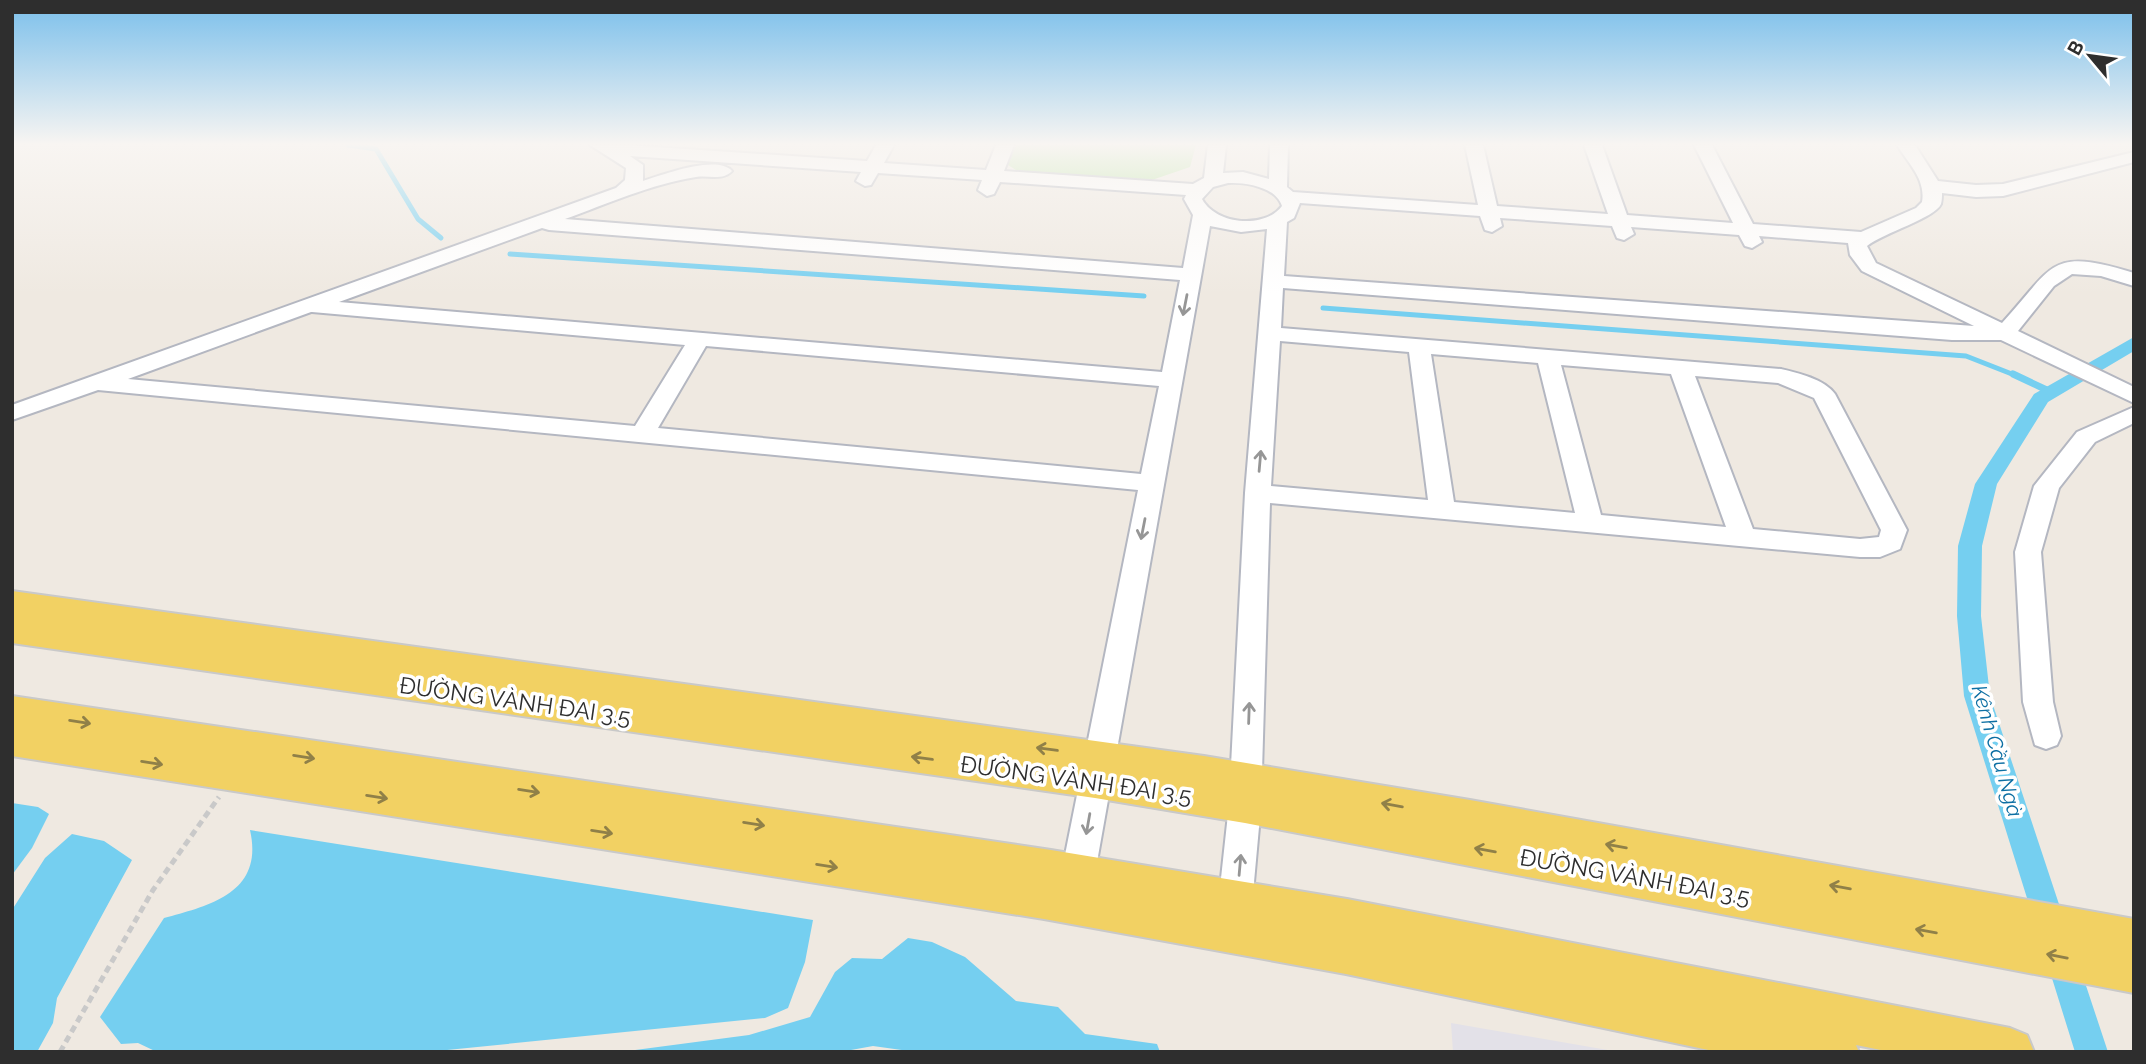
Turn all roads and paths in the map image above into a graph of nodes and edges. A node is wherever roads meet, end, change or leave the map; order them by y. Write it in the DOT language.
graph roads {
  1 [pos="616,195"];
  2 [pos="1166,195"];
  3 [pos="1207,195"];
  4 [pos="1274,195"];
  5 [pos="1282,195"];
  6 [pos="1485,195"];
  7 [pos="1610,195"];
  8 [pos="1728,195"];
  9 [pos="1932,195"];
  10 [pos="1202,197"];
  11 [pos="1283,204"];
  12 [pos="1490,219"];
  13 [pos="540,223"];
  14 [pos="1622,228"];
  15 [pos="1749,237"];
  16 [pos="1861,245"];
  17 [pos="1191,275"];
  18 [pos="2134,280"];
  19 [pos="1275,281"];
  20 [pos="312,306"];
  21 [pos="2005,333"];
  22 [pos="1271,334"];
  23 [pos="699,339"];
  24 [pos="1419,346"];
  25 [pos="1548,356"];
  26 [pos="1680,367"];
  27 [pos="1171,380"];
  28 [pos="97,383"];
  29 [pos="2130,401"];
  30 [pos="12,413"];
  31 [pos="642,435"];
  32 [pos="1152,483"];
  33 [pos="1258,493"];
  34 [pos="1441,510"];
  35 [pos="1590,523"];
  36 [pos="1743,538"];
  37 [pos="12,604"];
  38 [pos="12,629"];
  39 [pos="12,711"];
  40 [pos="2046,736"];
  41 [pos="12,740"];
  42 [pos="1098,769"];
  43 [pos="232,775"];
  44 [pos="1246,793"];
  45 [pos="1075,889"];
  46 [pos="1234,917"];
  47 [pos="2124,954"];
  48 [pos="60,1052"];
  49 [pos="1835,1052"];
  50 [pos="2010,1052"];
  1 -- 13 [label="street"];
  2 -- 10 [label="street"];
  3 -- 10 [label="street"];
  4 -- 11 [label="street"];
  5 -- 11 [label="street"];
  6 -- 12 [label="street"];
  7 -- 14 [label="street"];
  8 -- 15 [label="street"];
  9 -- 16 [label="street"];
  10 -- 11 [label="street"];
  10 -- 17 [label="street"];
  11 -- 12 [label="street"];
  11 -- 19 [label="street"];
  12 -- 14 [label="street"];
  13 -- 17 [label="street"];
  13 -- 20 [label="street"];
  14 -- 15 [label="street"];
  15 -- 16 [label="street"];
  16 -- 21 [label="street"];
  17 -- 27 [label="street, one-way"];
  18 -- 21 [label="street"];
  19 -- 21 [label="street"];
  19 -- 22 [label="street"];
  20 -- 23 [label="street"];
  20 -- 28 [label="street"];
  21 -- 29 [label="street"];
  22 -- 24 [label="street"];
  33 -- 22 [label="street, one-way"];
  23 -- 27 [label="street"];
  23 -- 31 [label="street"];
  24 -- 25 [label="street"];
  24 -- 34 [label="street"];
  25 -- 26 [label="street"];
  25 -- 35 [label="street"];
  26 -- 36 [label="street"];
  26 -- 36 [label="street"];
  27 -- 32 [label="street"];
  28 -- 30 [label="street"];
  28 -- 31 [label="street"];
  29 -- 40 [label="street"];
  31 -- 32 [label="street"];
  32 -- 42 [label="street, one-way"];
  33 -- 34 [label="street"];
  44 -- 33 [label="street, one-way"];
  34 -- 35 [label="street"];
  35 -- 36 [label="street"];
  42 -- 37 [label="main road, ĐƯỜNG VÀNH ĐAI 3.5, one-way"];
  42 -- 38 [label="main road, ĐƯỜNG VÀNH ĐAI 3.5, one-way"];
  39 -- 45 [label="main road, one-way"];
  41 -- 43 [label="main road, one-way"];
  42 -- 44 [label="main road, ĐƯỜNG VÀNH ĐAI 3.5"];
  42 -- 45 [label="street, one-way"];
  43 -- 45 [label="main road, one-way"];
  43 -- 48 [label="path"];
  46 -- 44 [label="street, one-way"];
  47 -- 44 [label="main road, ĐƯỜNG VÀNH ĐAI 3.5, one-way"];
  45 -- 46 [label="main road"];
  46 -- 49 [label="main road"];
  46 -- 50 [label="main road"];
}
